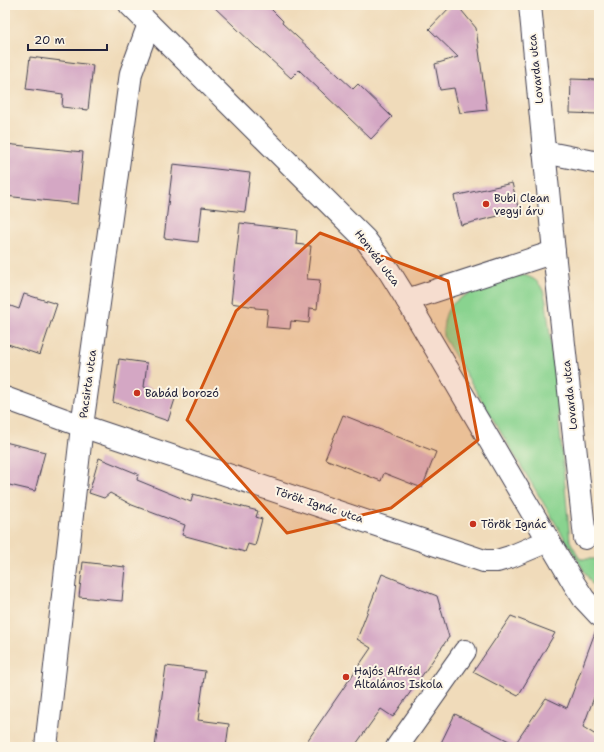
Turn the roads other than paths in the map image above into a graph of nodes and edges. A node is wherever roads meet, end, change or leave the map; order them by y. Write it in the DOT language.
graph roads {
  1 [pos="130,5"];
  2 [pos="530,5"];
  3 [pos="150,24"];
  4 [pos="544,152"];
  5 [pos="599,163"];
  6 [pos="554,252"];
  7 [pos="407,300"];
  8 [pos="5,398"];
  9 [pos="82,426"];
  10 [pos="585,538"];
  11 [pos="548,541"];
  12 [pos="599,615"];
  13 [pos="465,651"];
  14 [pos="46,747"];
  15 [pos="397,747"];
  1 -- 3 [label="street, Honvéd utca"];
  2 -- 4 [label="street, Lovarda utca"];
  3 -- 7 [label="street, Honvéd utca"];
  3 -- 9 [label="street, Pacsirta utca"];
  4 -- 5 [label="street"];
  4 -- 6 [label="street, Lovarda utca"];
  6 -- 7 [label="street"];
  6 -- 10 [label="street, Lovarda utca"];
  7 -- 11 [label="street, Honvéd utca"];
  8 -- 9 [label="street, Török Ignác utca"];
  9 -- 11 [label="street, Török Ignác utca"];
  9 -- 14 [label="street, Pacsirta utca"];
  11 -- 12 [label="street"];
  13 -- 15 [label="street"];
}
